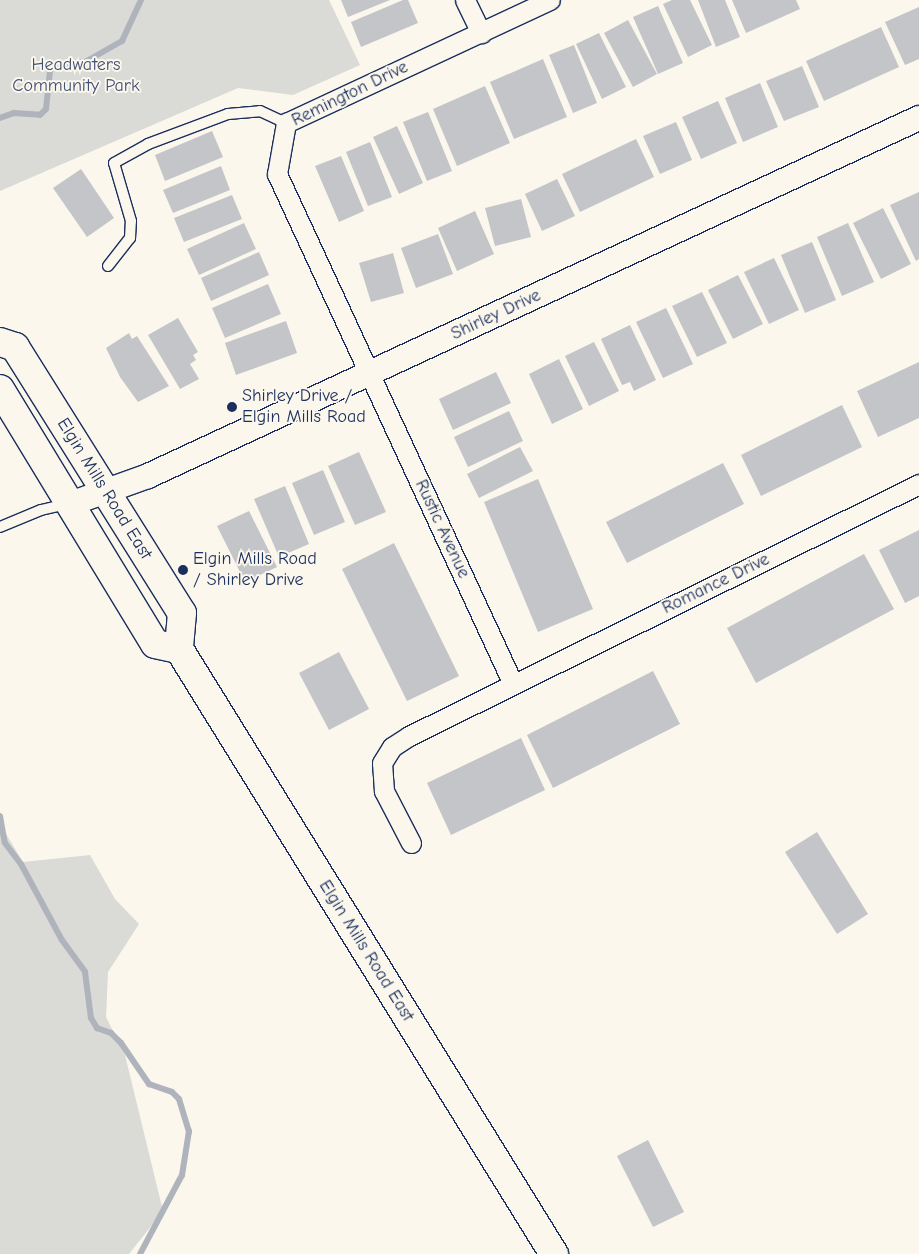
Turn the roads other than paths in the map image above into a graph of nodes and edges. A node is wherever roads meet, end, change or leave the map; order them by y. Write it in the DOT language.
graph roads {
  1 [pos="465,0"];
  2 [pos="550,0"];
  3 [pos="481,33"];
  4 [pos="919,118"];
  5 [pos="286,123"];
  6 [pos="108,266"];
  7 [pos="0,342"];
  8 [pos="368,374"];
  9 [pos="0,389"];
  10 [pos="919,484"];
  11 [pos="106,492"];
  12 [pos="70,504"];
  13 [pos="0,527"];
  14 [pos="179,649"];
  15 [pos="514,684"];
  16 [pos="411,843"];
  17 [pos="554,1254"];
  1 -- 3 [label="street"];
  2 -- 3 [label="street, Remington Drive"];
  3 -- 5 [label="street, Remington Drive"];
  4 -- 8 [label="street, Shirley Drive"];
  5 -- 6 [label="lane"];
  5 -- 8 [label="street, Remington Drive"];
  7 -- 11 [label="main road, Elgin Mills Road East"];
  8 -- 11 [label="street, Shirley Drive"];
  8 -- 15 [label="street, Rustic Avenue"];
  9 -- 12 [label="main road, Elgin Mills Road East"];
  10 -- 15 [label="street, Romance Drive"];
  11 -- 12 [label="street, Shirley Drive"];
  11 -- 14 [label="main road, Elgin Mills Road East"];
  12 -- 13 [label="lane"];
  12 -- 14 [label="main road, Elgin Mills Road East"];
  14 -- 17 [label="main road, Elgin Mills Road East"];
  15 -- 16 [label="street, Romance Drive"];
}
